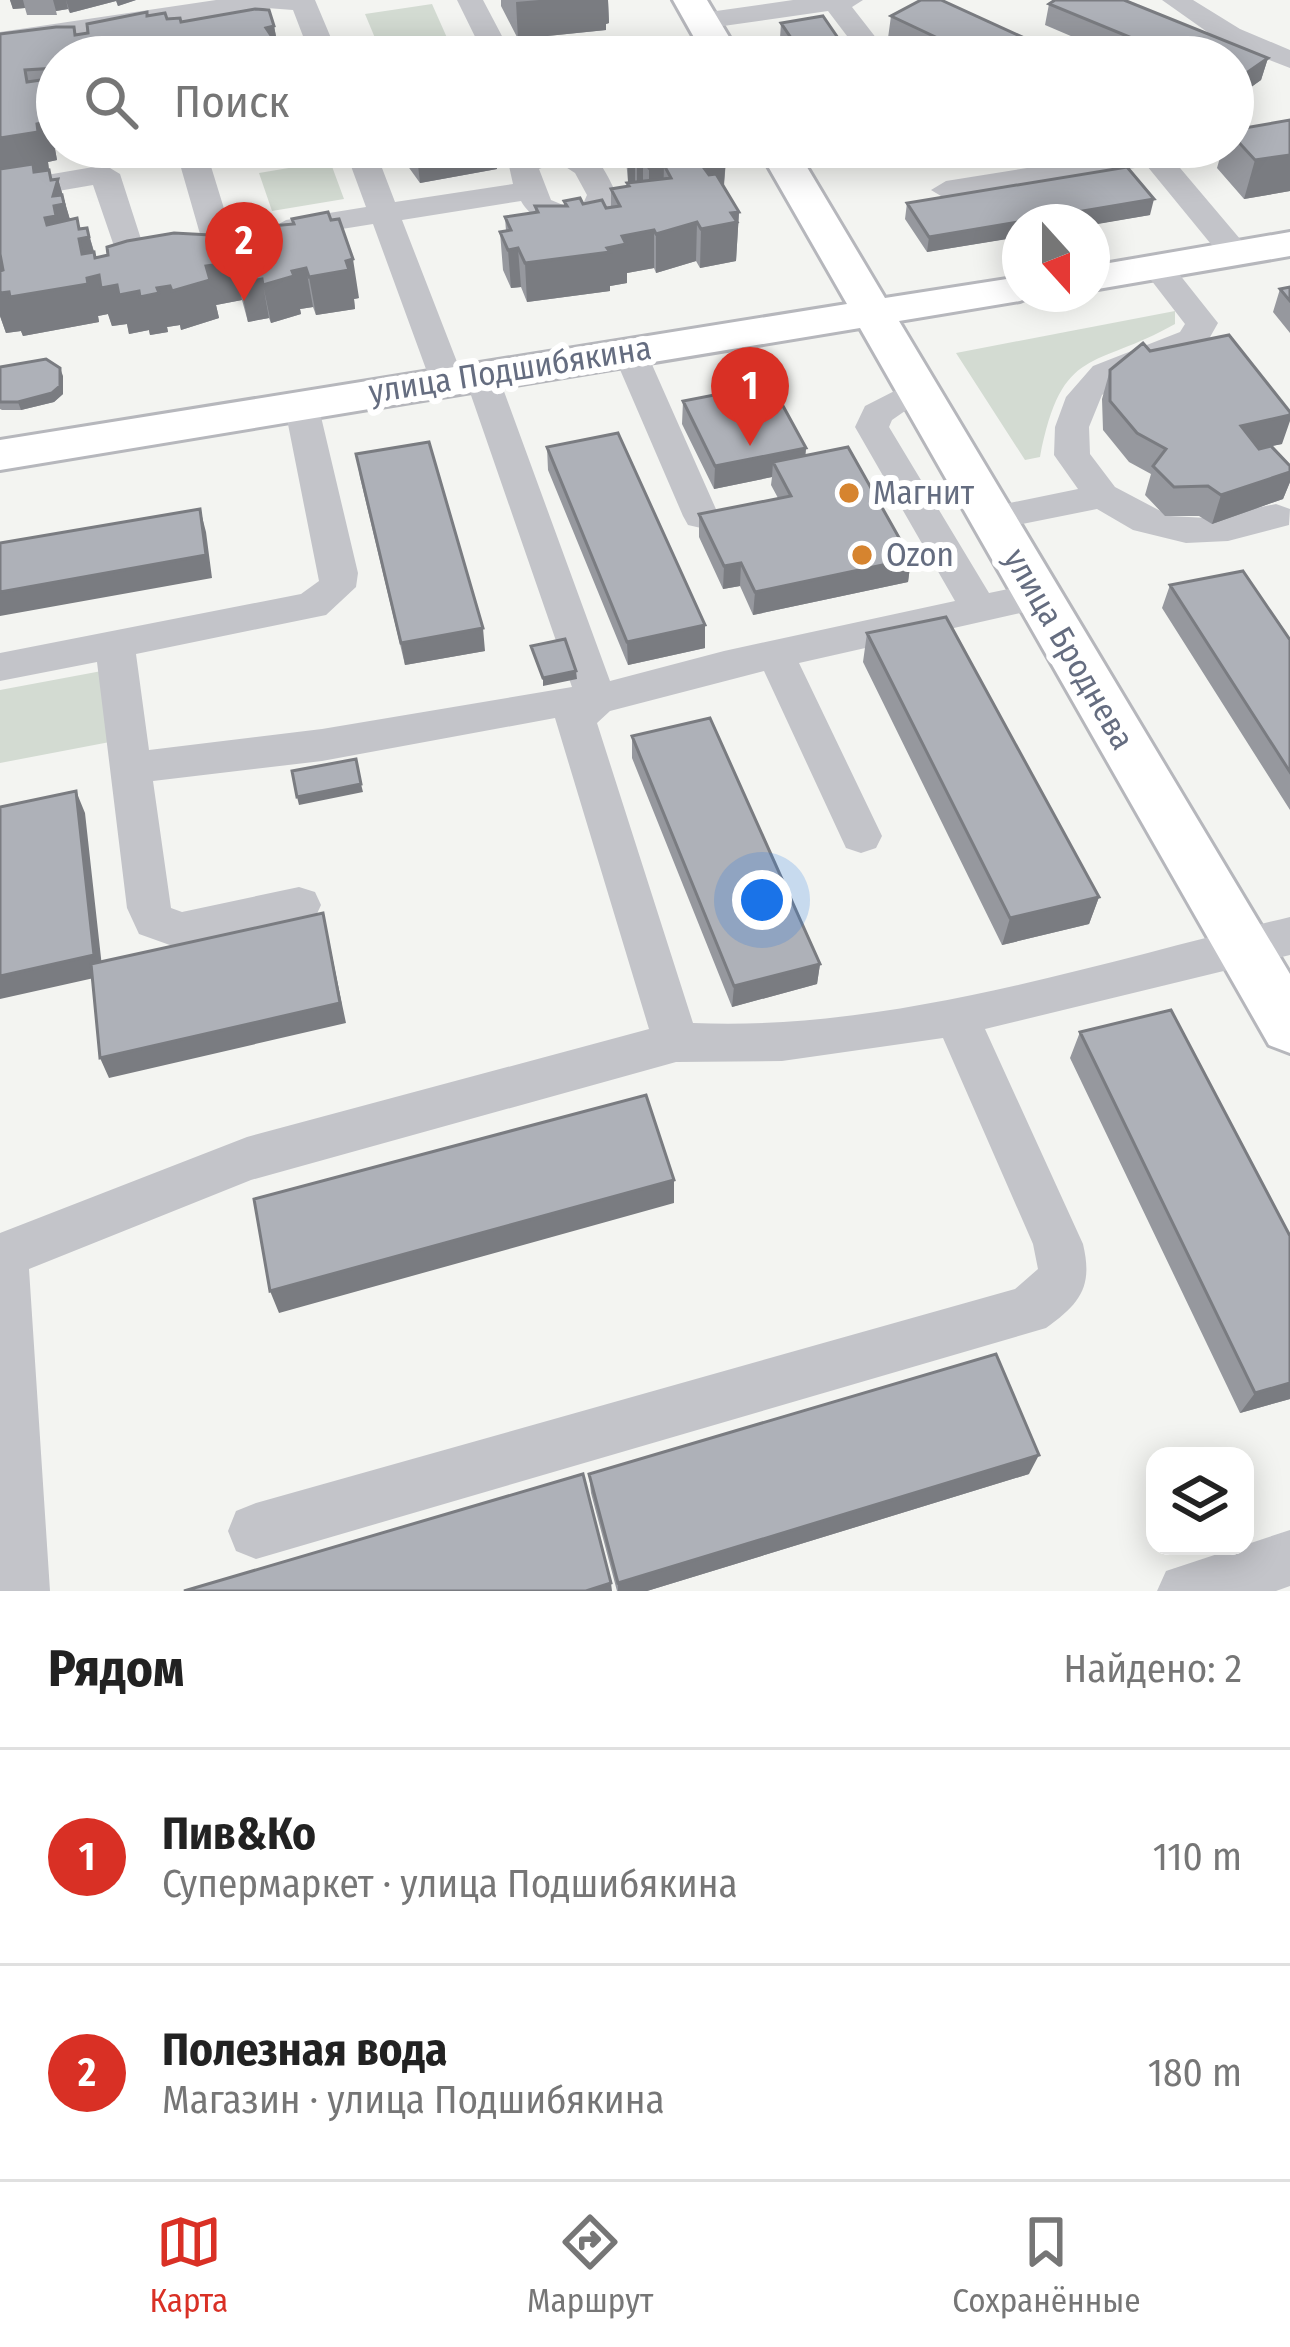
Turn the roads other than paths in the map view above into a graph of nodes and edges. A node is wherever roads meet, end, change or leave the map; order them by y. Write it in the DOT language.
graph roads {
  1 [pos="470,0"];
  2 [pos="1175,0"];
  3 [pos="264,1"];
  4 [pos="314,2"];
  5 [pos="843,2"];
  6 [pos="708,31"];
  7 [pos="321,36"];
  8 [pos="488,36"];
  9 [pos="864,36"];
  10 [pos="1232,36"];
  11 [pos="0,40"];
  12 [pos="1254,45"];
  13 [pos="1290,60"];
  14 [pos="76,168"];
  15 [pos="104,168"];
  16 [pos="201,168"];
  17 [pos="367,168"];
  18 [pos="788,168"];
  19 [pos="1085,168"];
  20 [pos="1164,168"];
  21 [pos="531,190"];
  22 [pos="946,190"];
  23 [pos="0,192"];
  24 [pos="384,214"];
  25 [pos="239,237"];
  26 [pos="1290,244"];
  27 [pos="1235,253"];
  28 [pos="1157,267"];
  29 [pos="1110,275"];
  30 [pos="1002,292"];
  31 [pos="872,313"];
  32 [pos="1202,323"];
  33 [pos="629,351"];
  34 [pos="1231,360"];
  35 [pos="464,378"];
  36 [pos="918,389"];
  37 [pos="301,404"];
  38 [pos="0,455"];
  39 [pos="1102,496"];
  40 [pos="701,516"];
  41 [pos="1276,516"];
  42 [pos="993,518"];
  43 [pos="1038,596"];
  44 [pos="978,608"];
  45 [pos="115,645"];
  46 [pos="776,655"];
  47 [pos="0,667"];
  48 [pos="597,700"];
  49 [pos="131,768"];
  50 [pos="861,836"];
  51 [pos="299,905"];
  52 [pos="1267,941"];
  53 [pos="956,1016"];
  54 [pos="1290,1027"];
  55 [pos="676,1042"];
  56 [pos="2,1256"];
  57 [pos="256,1531"];
  58 [pos="1290,1558"];
  59 [pos="21,1591"];
  60 [pos="1186,1591"];
  1 -- 8 [label="street"];
  2 -- 10 [label="street"];
  3 -- 4 [label="street"];
  3 -- 11 [label="street"];
  4 -- 7 [label="street"];
  5 -- 6 [label="street"];
  5 -- 9 [label="street"];
  12 -- 13 [label="street"];
  14 -- 23 [label="street"];
  15 -- 25 [label="street"];
  16 -- 25 [label="street"];
  17 -- 24 [label="street"];
  18 -- 31 [label="main road, улица Броднева"];
  19 -- 22 [label="street"];
  20 -- 27 [label="street"];
  21 -- 24 [label="street"];
  24 -- 25 [label="street"];
  24 -- 35 [label="street"];
  26 -- 27 [label="main road"];
  27 -- 28 [label="main road"];
  28 -- 29 [label="main road"];
  28 -- 32 [label="street"];
  30 -- 31 [label="main road, улица Подшибякина"];
  31 -- 33 [label="main road, улица Подшибякина"];
  31 -- 36 [label="main road, улица Броднева"];
  32 -- 34 [label="street"];
  32 -- 39 [label="street"];
  33 -- 35 [label="main road, улица Подшибякина"];
  33 -- 40 [label="street"];
  35 -- 37 [label="main road, улица Подшибякина"];
  35 -- 48 [label="street"];
  36 -- 42 [label="main road, улица Броднева"];
  36 -- 44 [label="street"];
  37 -- 38 [label="main road, улица Подшибякина"];
  37 -- 45 [label="street"];
  39 -- 41 [label="street"];
  39 -- 42 [label="street"];
  42 -- 43 [label="main road, улица Броднева"];
  43 -- 44 [label="street"];
  43 -- 52 [label="main road, улица Броднева"];
  44 -- 46 [label="street"];
  45 -- 47 [label="street"];
  45 -- 49 [label="street"];
  46 -- 48 [label="street"];
  46 -- 50 [label="street"];
  48 -- 49 [label="street"];
  48 -- 55 [label="street"];
  49 -- 51 [label="street"];
  52 -- 53 [label="street"];
  52 -- 54 [label="main road, улица Броднева"];
  53 -- 55 [label="street"];
  53 -- 57 [label="street"];
  55 -- 56 [label="street"];
  56 -- 59 [label="street"];
  58 -- 60 [label="street"];
}
